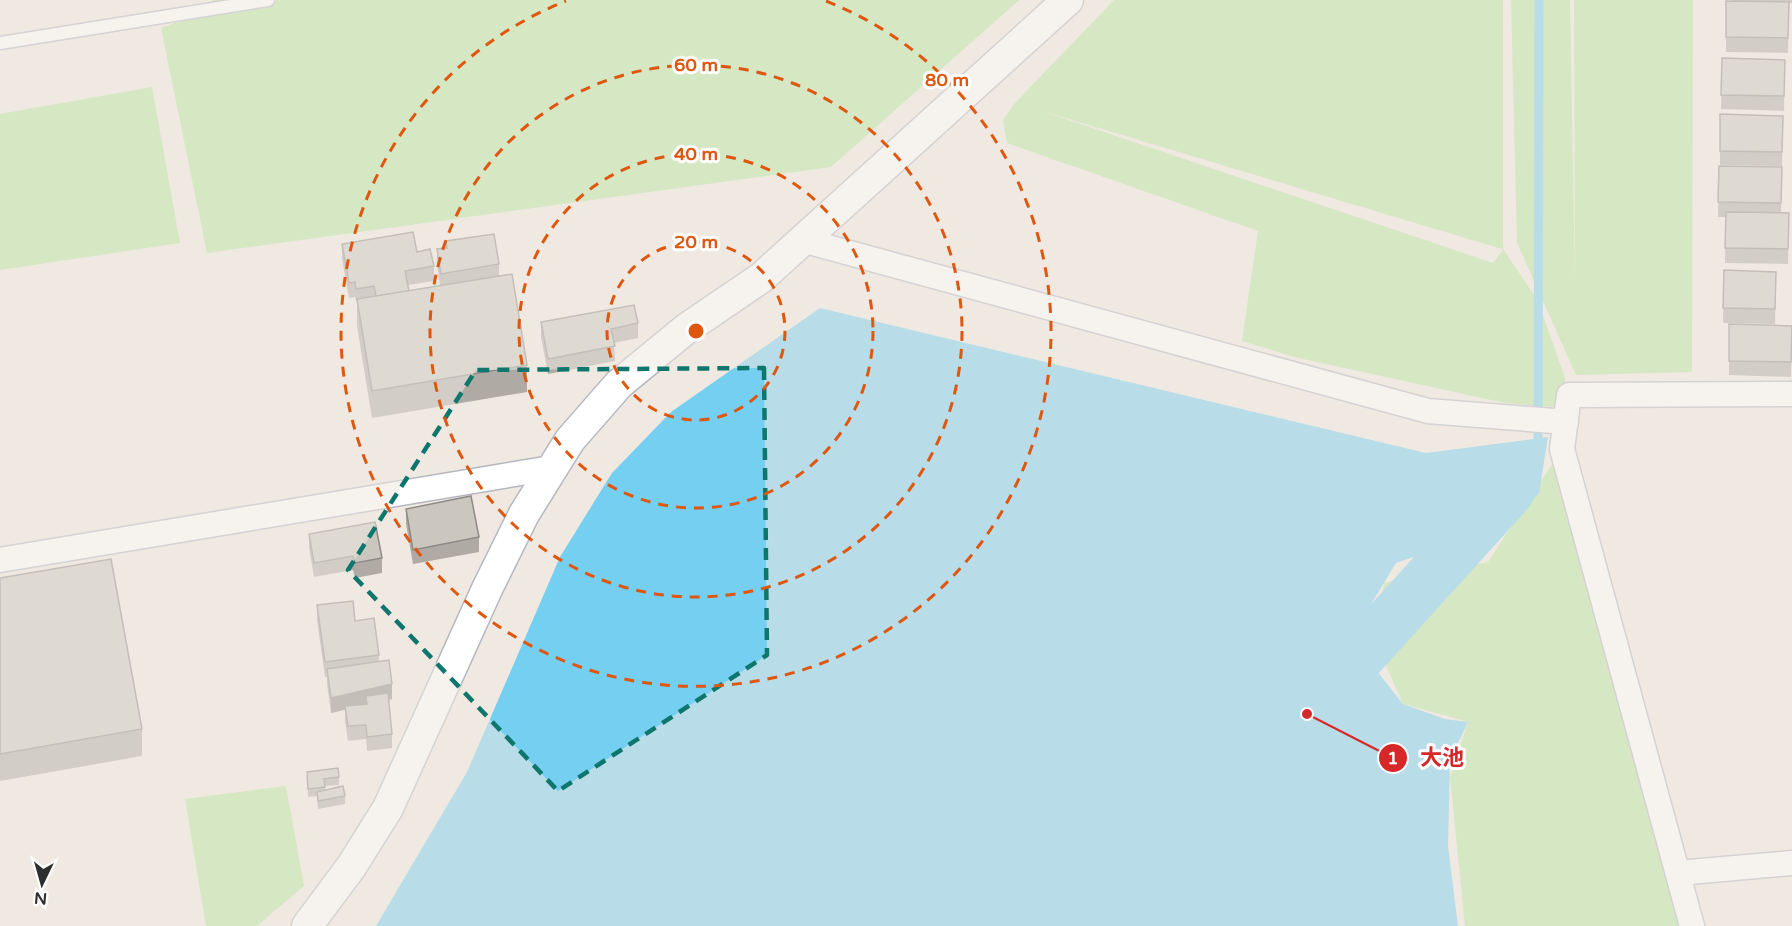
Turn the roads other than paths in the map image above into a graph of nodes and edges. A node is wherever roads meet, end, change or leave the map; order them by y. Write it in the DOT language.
graph roads {
  1 [pos="268,0"];
  2 [pos="1068,0"];
  3 [pos="0,43"];
  4 [pos="802,240"];
  5 [pos="1792,394"];
  6 [pos="1566,422"];
  7 [pos="551,468"];
  8 [pos="0,560"];
  9 [pos="1792,862"];
  10 [pos="1678,873"];
  11 [pos="307,926"];
  12 [pos="1692,926"];
  1 -- 3 [label="lane"];
  2 -- 4 [label="street"];
  4 -- 6 [label="street"];
  4 -- 7 [label="street"];
  5 -- 6 [label="street"];
  6 -- 10 [label="street"];
  7 -- 8 [label="street"];
  7 -- 11 [label="street"];
  9 -- 10 [label="street"];
  10 -- 12 [label="street"];
}
